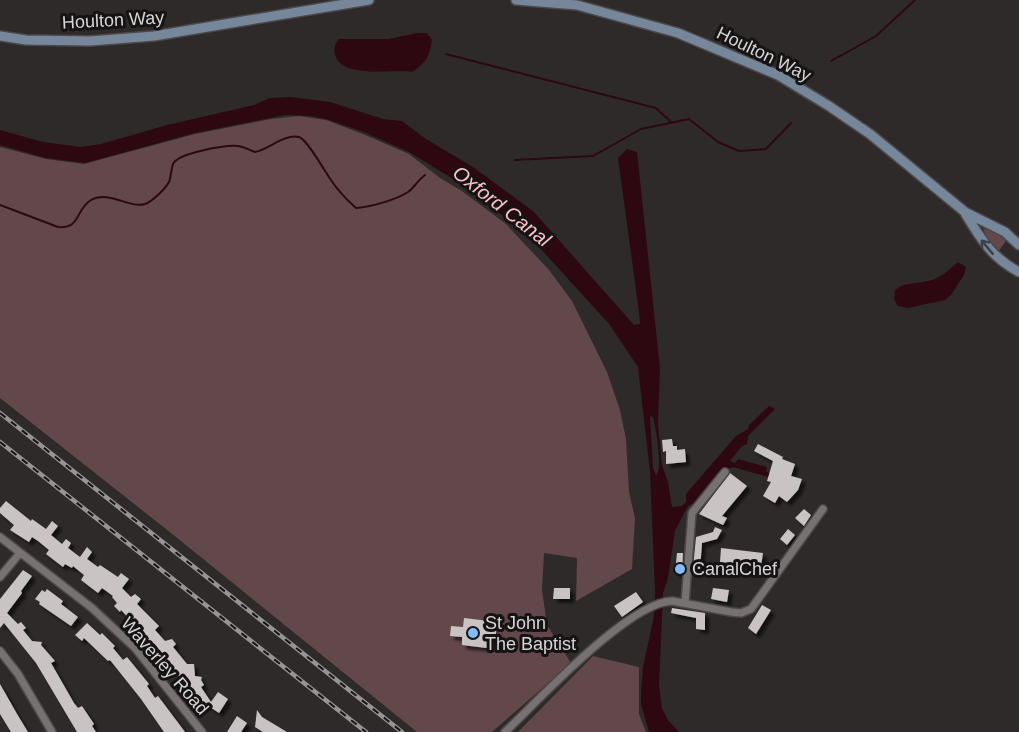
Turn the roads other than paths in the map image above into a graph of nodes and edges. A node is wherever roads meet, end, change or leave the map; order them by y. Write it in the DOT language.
graph roads {
  1 [pos="369,0"];
  2 [pos="516,0"];
  3 [pos="0,36"];
  4 [pos="965,212"];
  5 [pos="1019,245"];
  6 [pos="1019,272"];
  7 [pos="725,472"];
  8 [pos="823,509"];
  9 [pos="0,537"];
  10 [pos="20,553"];
  11 [pos="0,578"];
  12 [pos="686,603"];
  13 [pos="0,651"];
  14 [pos="52,732"];
  15 [pos="202,732"];
  16 [pos="505,732"];
  1 -- 3 [label="street, Houlton Way"];
  2 -- 4 [label="street, Houlton Way"];
  4 -- 5 [label="street, Houlton Way"];
  6 -- 4 [label="street, Houlton Way, one-way"];
  7 -- 12 [label="street"];
  8 -- 12 [label="street"];
  9 -- 10 [label="street, Waverley Road"];
  10 -- 11 [label="street"];
  10 -- 15 [label="street, Waverley Road"];
  12 -- 16 [label="street"];
  13 -- 14 [label="street"];
}
